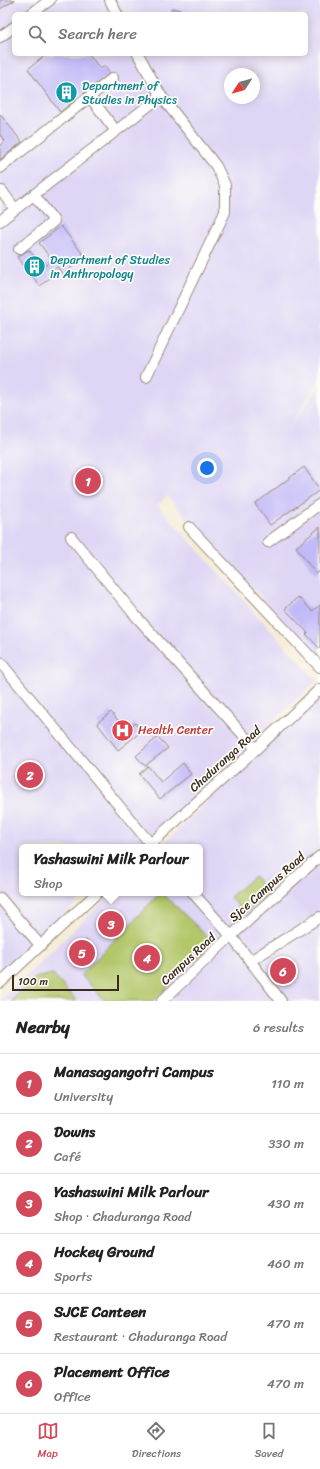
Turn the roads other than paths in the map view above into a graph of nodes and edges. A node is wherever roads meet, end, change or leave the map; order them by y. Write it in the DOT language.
graph roads {
  1 [pos="50,0"];
  2 [pos="110,0"];
  3 [pos="34,12"];
  4 [pos="116,12"];
  5 [pos="12,28"];
  6 [pos="0,37"];
  7 [pos="139,56"];
  8 [pos="113,78"];
  9 [pos="161,96"];
  10 [pos="90,97"];
  11 [pos="116,131"];
  12 [pos="0,168"];
  13 [pos="1,189"];
  14 [pos="34,195"];
  15 [pos="15,209"];
  16 [pos="0,221"];
  17 [pos="19,249"];
  18 [pos="146,377"];
  19 [pos="320,504"];
  20 [pos="189,527"];
  21 [pos="71,537"];
  22 [pos="268,542"];
  23 [pos="0,662"];
  24 [pos="320,667"];
  25 [pos="320,689"];
  26 [pos="256,749"];
  27 [pos="148,844"];
  28 [pos="152,844"];
  29 [pos="320,856"];
  30 [pos="94,896"];
  31 [pos="196,896"];
  32 [pos="0,898"];
  33 [pos="320,917"];
  34 [pos="231,936"];
  35 [pos="40,945"];
  36 [pos="250,961"];
  37 [pos="0,983"];
  38 [pos="162,1001"];
  39 [pos="281,1001"];
  1 -- 3 [label="street"];
  2 -- 4 [label="street"];
  5 -- 6 [label="street"];
  7 -- 9 [label="street"];
  8 -- 10 [label="street"];
  9 -- 11 [label="street"];
  9 -- 18 [label="street"];
  10 -- 11 [label="street"];
  10 -- 12 [label="street"];
  11 -- 14 [label="street"];
  13 -- 15 [label="street"];
  14 -- 15 [label="street"];
  14 -- 17 [label="street"];
  15 -- 16 [label="street"];
  19 -- 22 [label="street"];
  20 -- 24 [label="street"];
  21 -- 26 [label="street"];
  23 -- 27 [label="street"];
  25 -- 26 [label="street, Chaduranga Road"];
  26 -- 28 [label="street, Chaduranga Road"];
  29 -- 34 [label="street, Sjce Campus Road"];
  30 -- 35 [label="street"];
  31 -- 34 [label="street, Sjce Campus Road"];
  32 -- 35 [label="street"];
  33 -- 36 [label="street"];
  34 -- 36 [label="street, Sjce Campus Road"];
  34 -- 38 [label="street, Campus Road"];
  35 -- 37 [label="street"];
  36 -- 39 [label="street, Sjce Campus Road"];
}
